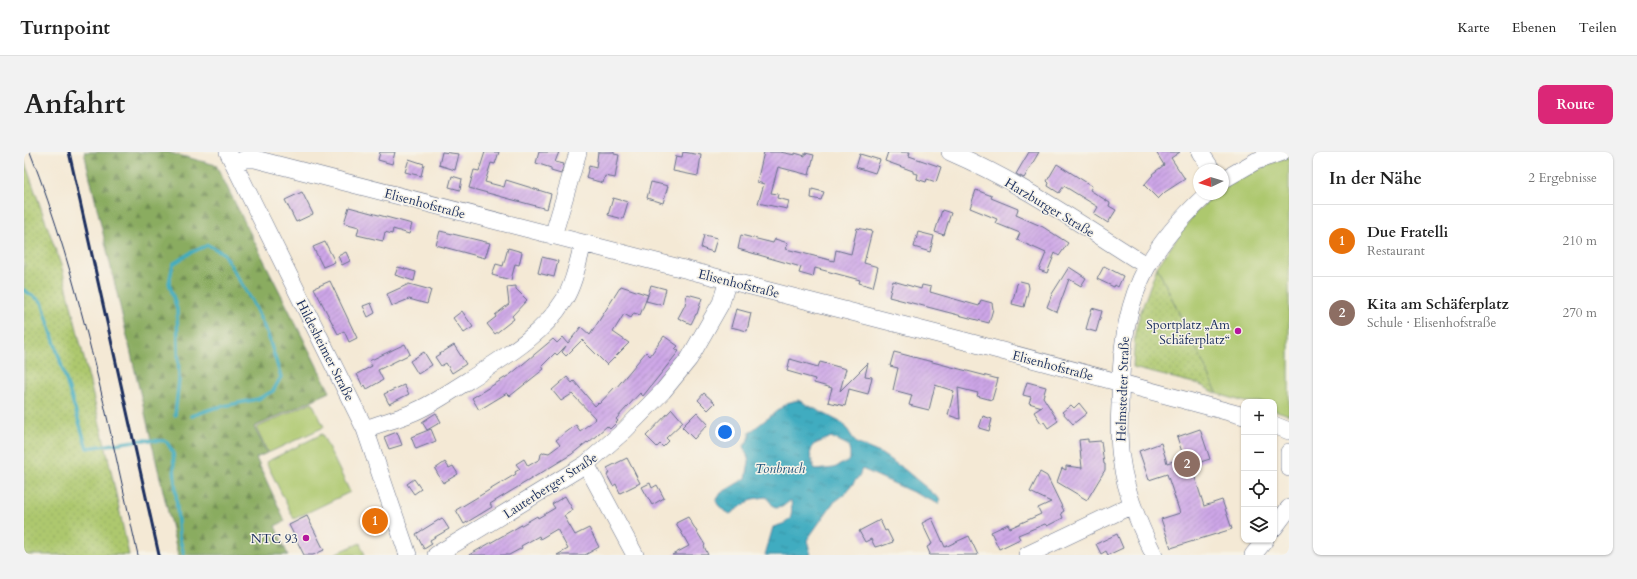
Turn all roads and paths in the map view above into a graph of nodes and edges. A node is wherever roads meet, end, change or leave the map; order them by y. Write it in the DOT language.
graph roads {
  1 [pos="578,152"];
  2 [pos="950,152"];
  3 [pos="1200,152"];
  4 [pos="1282,152"];
  5 [pos="231,158"];
  6 [pos="1208,164"];
  7 [pos="1229,177"];
  8 [pos="1201,200"];
  9 [pos="553,236"];
  10 [pos="583,243"];
  11 [pos="1148,266"];
  12 [pos="728,280"];
  13 [pos="1120,382"];
  14 [pos="1241,415"];
  15 [pos="1277,426"];
  16 [pos="365,429"];
  17 [pos="1289,431"];
  18 [pos="1289,452"];
  19 [pos="586,464"];
  20 [pos="1289,468"];
  21 [pos="1132,505"];
  22 [pos="1289,508"];
  23 [pos="1277,524"];
  24 [pos="1263,543"];
  25 [pos="408,555"];
  26 [pos="436,555"];
  27 [pos="635,555"];
  28 [pos="1027,555"];
  29 [pos="1154,555"];
  30 [pos="1253,555"];
  1 -- 9 [label="street"];
  2 -- 11 [label="street, Harzburger Straße"];
  3 -- 6 [label="street"];
  4 -- 7 [label="street"];
  5 -- 9 [label="street, Elisenhofstraße"];
  5 -- 16 [label="street, Hildesheimer Straße"];
  8 -- 11 [label="street, Helmstedter Straße"];
  9 -- 10 [label="street, Elisenhofstraße"];
  10 -- 12 [label="street, Elisenhofstraße"];
  10 -- 16 [label="street"];
  11 -- 13 [label="street, Helmstedter Straße"];
  12 -- 13 [label="street, Elisenhofstraße"];
  12 -- 19 [label="street, Lauterberger Straße"];
  13 -- 14 [label="street, Elisenhofstraße"];
  13 -- 21 [label="street, Helmstedter Straße"];
  15 -- 17 [label="street"];
  16 -- 25 [label="street, Hildesheimer Straße"];
  18 -- 20 [label="street"];
  19 -- 26 [label="street, Lauterberger Straße"];
  19 -- 27 [label="street"];
  21 -- 28 [label="street"];
  21 -- 29 [label="street, Helmstedter Straße"];
  22 -- 23 [label="street"];
  24 -- 30 [label="street"];
}
